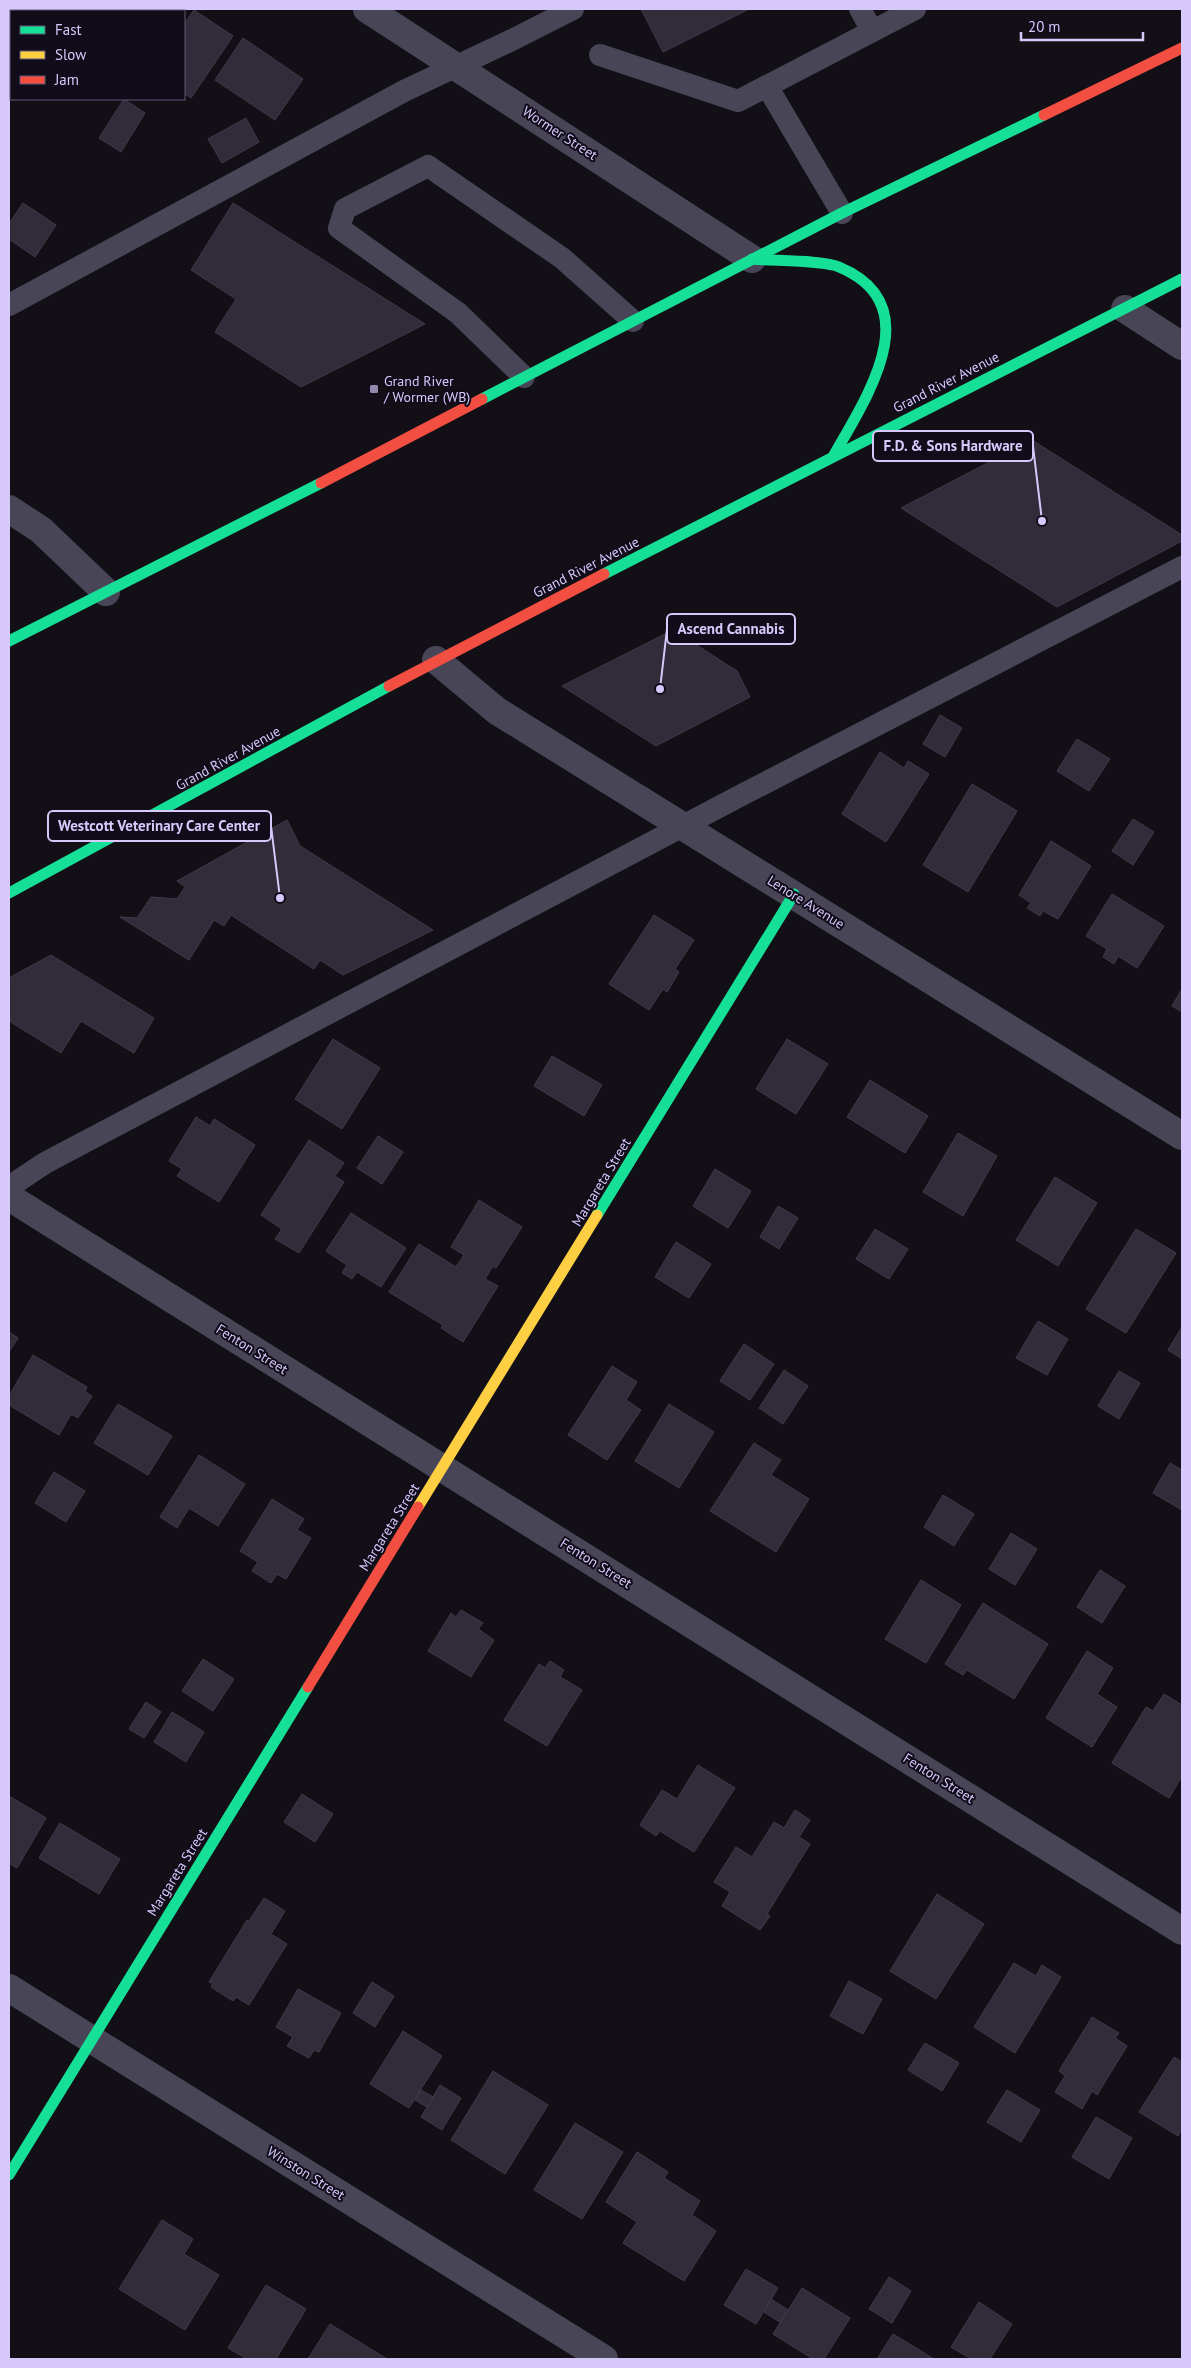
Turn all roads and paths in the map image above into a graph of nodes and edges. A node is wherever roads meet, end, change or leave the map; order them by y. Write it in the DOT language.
graph roads {
  1 [pos="367,9"];
  2 [pos="573,9"];
  3 [pos="860,9"];
  4 [pos="916,9"];
  5 [pos="872,31"];
  6 [pos="1182,48"];
  7 [pos="600,55"];
  8 [pos="457,66"];
  9 [pos="766,86"];
  10 [pos="842,213"];
  11 [pos="752,259"];
  12 [pos="1182,279"];
  13 [pos="9,306"];
  14 [pos="1125,309"];
  15 [pos="633,321"];
  16 [pos="1182,346"];
  17 [pos="524,377"];
  18 [pos="834,455"];
  19 [pos="9,509"];
  20 [pos="1182,567"];
  21 [pos="106,592"];
  22 [pos="9,641"];
  23 [pos="436,660"];
  24 [pos="684,826"];
  25 [pos="9,892"];
  26 [pos="794,894"];
  27 [pos="1182,1136"];
  28 [pos="9,1187"];
  29 [pos="9,1197"];
  30 [pos="443,1468"];
  31 [pos="1182,1930"];
  32 [pos="9,1988"];
  33 [pos="92,2040"];
  34 [pos="9,2175"];
  35 [pos="604,2359"];
  1 -- 8 [label="street, Wormer Street"];
  2 -- 8 [label="lane"];
  3 -- 5 [label="lane"];
  4 -- 5 [label="lane"];
  5 -- 9 [label="lane"];
  6 -- 10 [label="main road"];
  7 -- 9 [label="lane"];
  8 -- 11 [label="street, Wormer Street"];
  8 -- 13 [label="lane"];
  9 -- 10 [label="lane"];
  10 -- 11 [label="main road"];
  11 -- 15 [label="main road"];
  11 -- 18 [label="main road"];
  12 -- 14 [label="main road, Grand River Avenue"];
  14 -- 16 [label="street"];
  14 -- 18 [label="main road, Grand River Avenue"];
  15 -- 17 [label="main road"];
  15 -- 17 [label="lane"];
  17 -- 21 [label="main road"];
  18 -- 23 [label="main road, Grand River Avenue"];
  19 -- 21 [label="street"];
  20 -- 24 [label="lane"];
  21 -- 22 [label="main road"];
  23 -- 24 [label="street, Lenore Avenue"];
  23 -- 25 [label="main road, Grand River Avenue"];
  24 -- 26 [label="street, Lenore Avenue"];
  24 -- 28 [label="lane"];
  26 -- 27 [label="street, Lenore Avenue"];
  26 -- 30 [label="main road, Margareta Street"];
  29 -- 30 [label="street, Fenton Street"];
  30 -- 31 [label="street, Fenton Street"];
  30 -- 33 [label="main road, Margareta Street"];
  32 -- 33 [label="street, Winston Street"];
  33 -- 34 [label="main road, Margareta Street"];
  33 -- 35 [label="street, Winston Street"];
}
